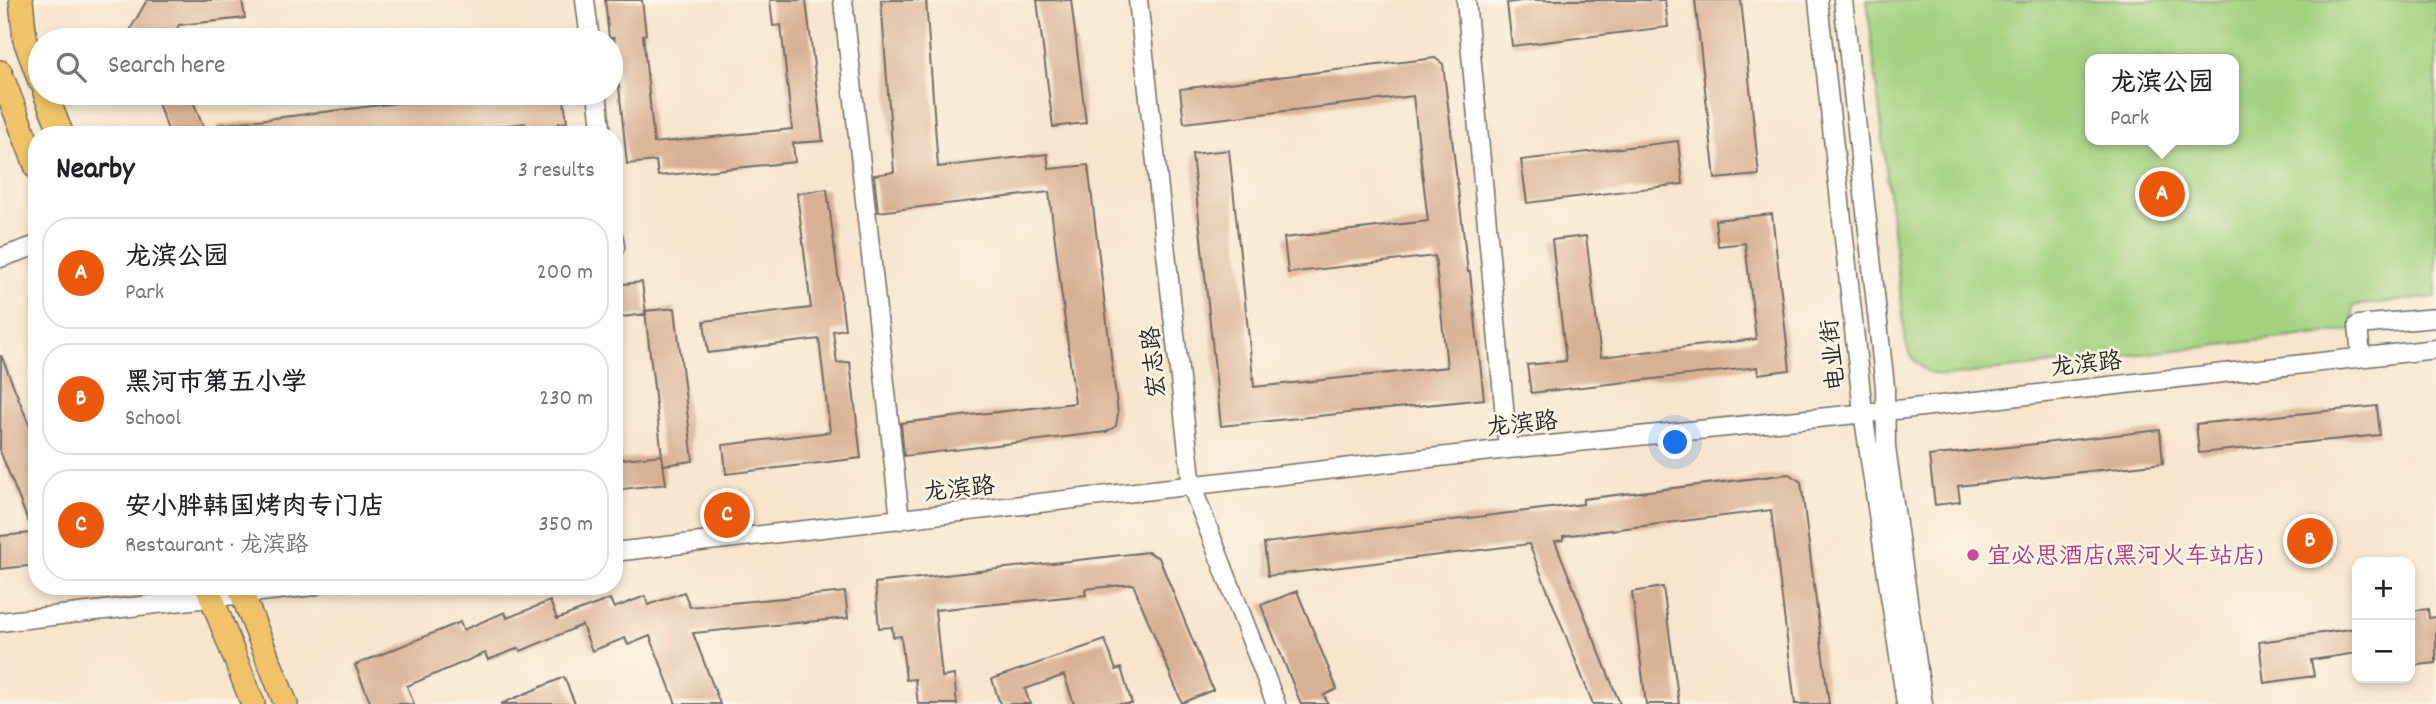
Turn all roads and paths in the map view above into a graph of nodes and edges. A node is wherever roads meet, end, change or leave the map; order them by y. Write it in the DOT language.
graph roads {
  1 [pos="20,0"];
  2 [pos="586,0"];
  3 [pos="843,0"];
  4 [pos="1138,0"];
  5 [pos="1466,0"];
  6 [pos="1818,0"];
  7 [pos="1843,0"];
  8 [pos="589,28"];
  9 [pos="28,48"];
  10 [pos="0,72"];
  11 [pos="50,105"];
  12 [pos="598,105"];
  13 [pos="58,126"];
  14 [pos="601,126"];
  15 [pos="28,145"];
  16 [pos="28,248"];
  17 [pos="0,258"];
  18 [pos="2436,318"];
  19 [pos="2436,349"];
  20 [pos="2361,358"];
  21 [pos="1886,411"];
  22 [pos="1863,412"];
  23 [pos="1508,449"];
  24 [pos="1192,487"];
  25 [pos="900,520"];
  26 [pos="623,551"];
  27 [pos="189,595"];
  28 [pos="211,595"];
  29 [pos="243,595"];
  30 [pos="0,622"];
  31 [pos="253,704"];
  32 [pos="286,704"];
  33 [pos="1276,704"];
  34 [pos="1906,704"];
  35 [pos="1923,704"];
  1 -- 9 [label="main road"];
  2 -- 8 [label="street"];
  3 -- 25 [label="street"];
  4 -- 24 [label="street, 宏志路"];
  5 -- 23 [label="street"];
  6 -- 22 [label="street, 电业街"];
  7 -- 21 [label="street, 电业街"];
  10 -- 15 [label="main road"];
  11 -- 13 [label="main road"];
  12 -- 14 [label="street"];
  16 -- 17 [label="street"];
  18 -- 20 [label="street"];
  19 -- 20 [label="street, 龙滨路"];
  20 -- 21 [label="street, 龙滨路"];
  21 -- 22 [label="street, 龙滨路"];
  21 -- 35 [label="street, 电业街"];
  22 -- 23 [label="street, 龙滨路"];
  22 -- 34 [label="street, 电业街"];
  23 -- 24 [label="street, 龙滨路"];
  24 -- 25 [label="street, 龙滨路"];
  24 -- 33 [label="street, 宏志路"];
  25 -- 26 [label="street, 龙滨路"];
  27 -- 30 [label="street"];
  28 -- 31 [label="main road"];
  29 -- 32 [label="main road"];
}
